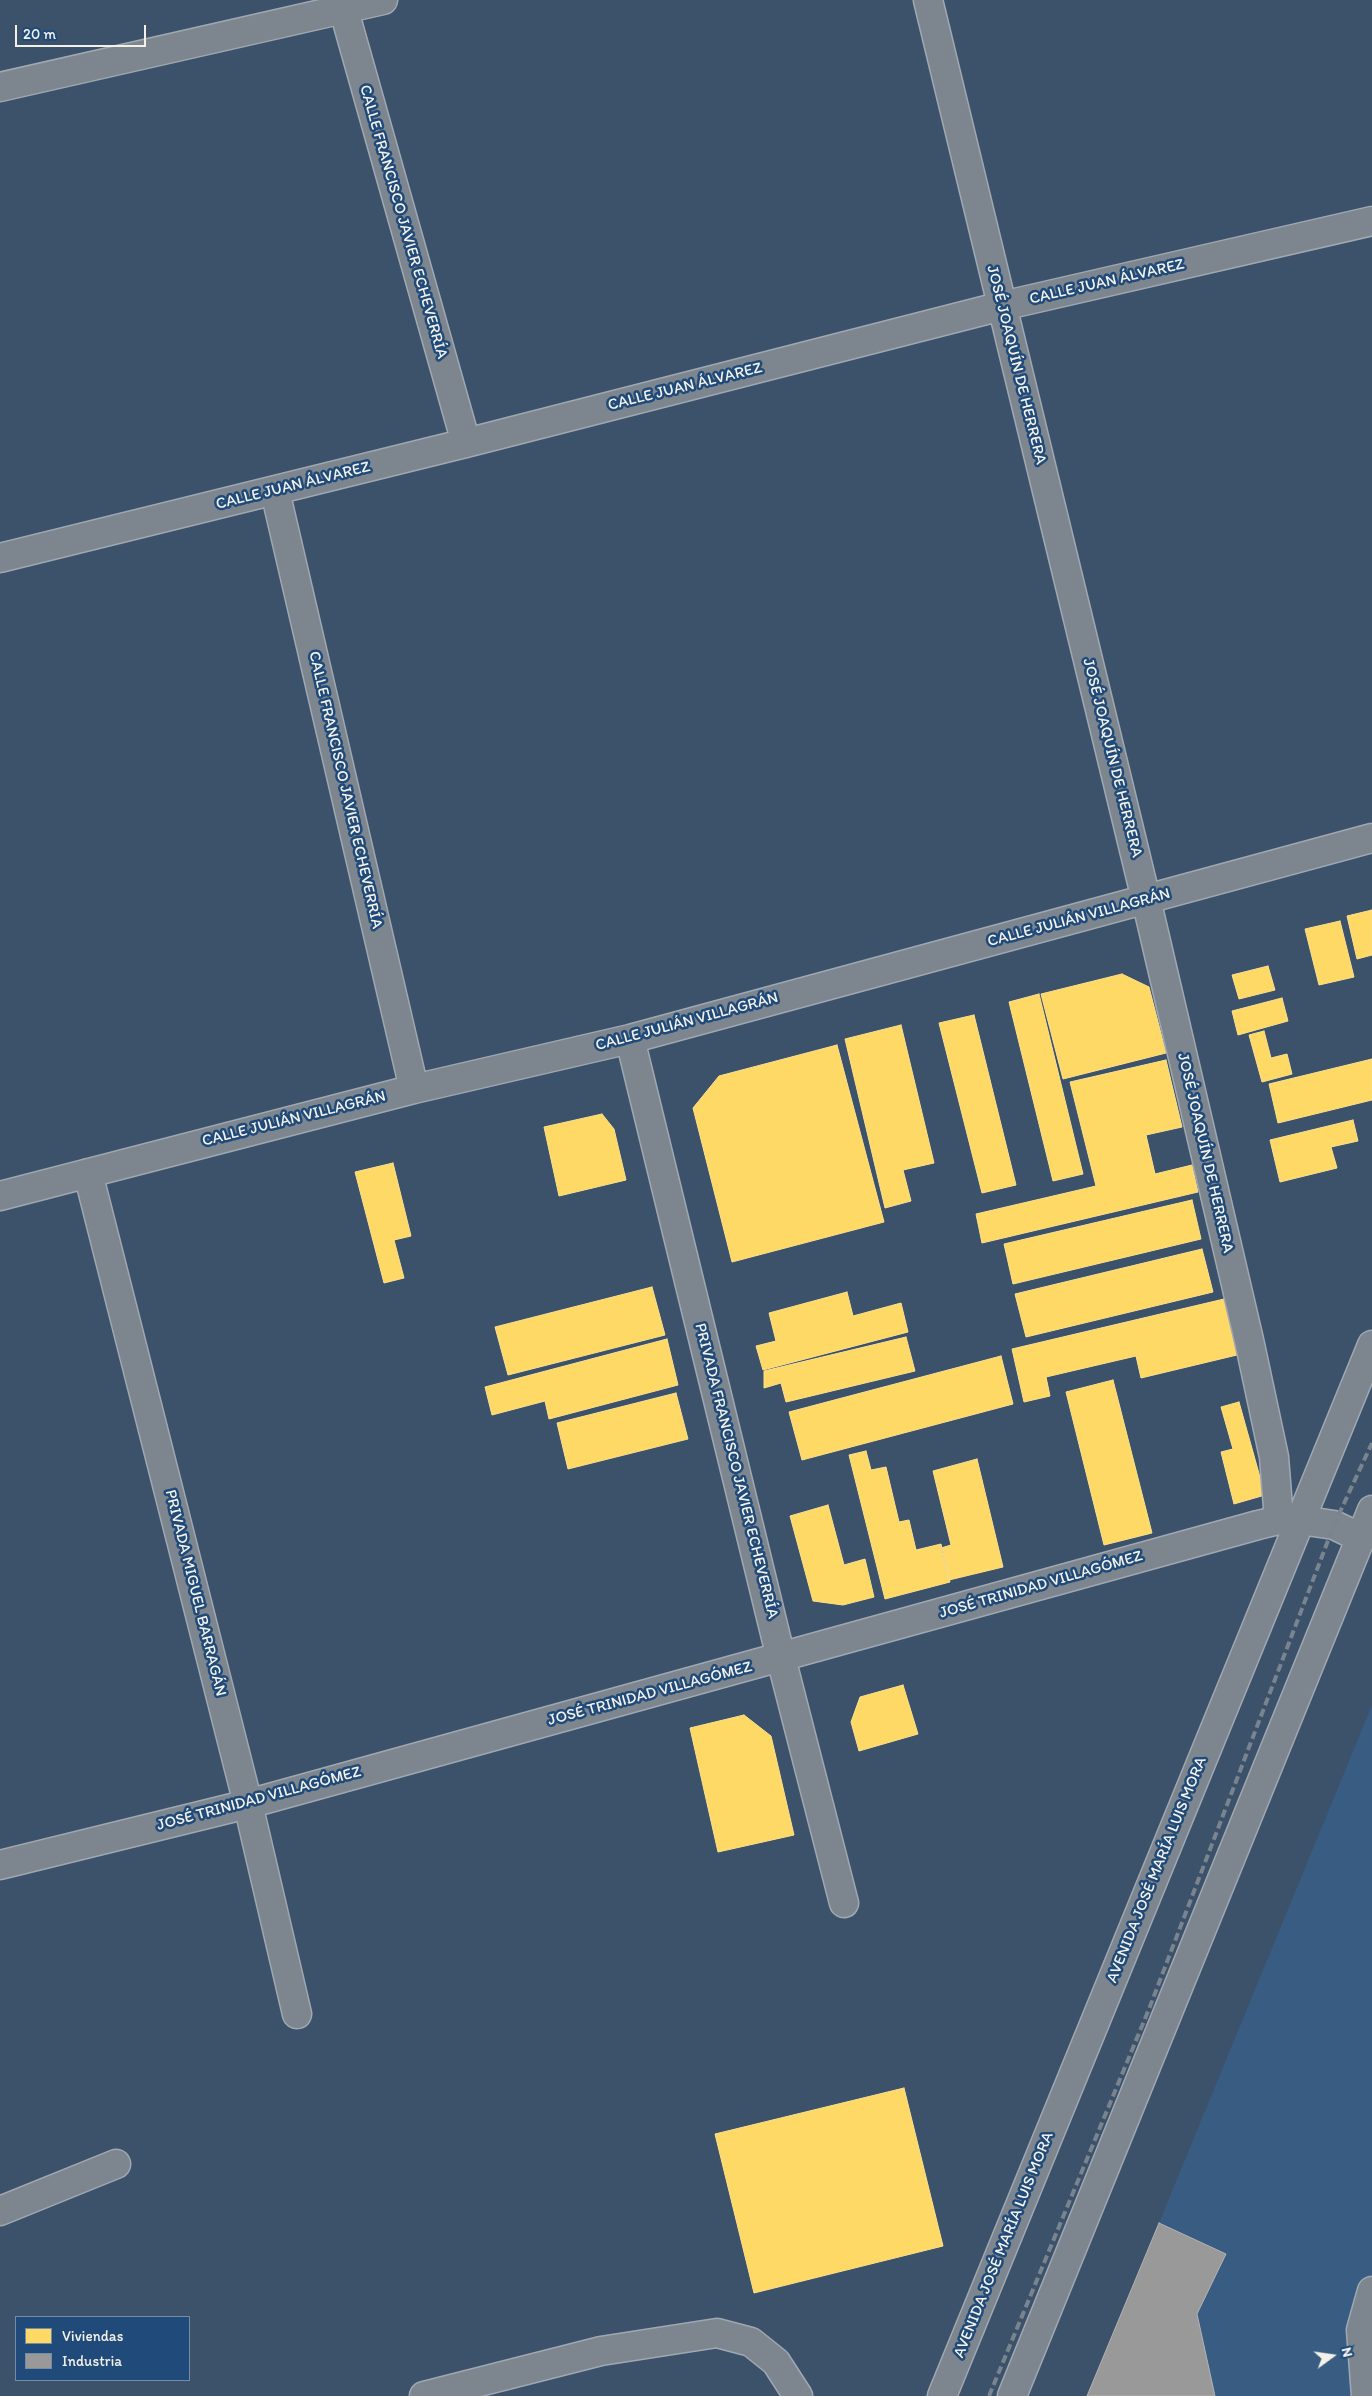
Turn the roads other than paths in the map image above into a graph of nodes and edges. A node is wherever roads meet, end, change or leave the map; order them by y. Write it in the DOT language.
graph roads {
  1 [pos="383,0"];
  2 [pos="928,0"];
  3 [pos="342,5"];
  4 [pos="0,87"];
  5 [pos="1372,221"];
  6 [pos="1002,306"];
  7 [pos="466,443"];
  8 [pos="275,491"];
  9 [pos="0,558"];
  10 [pos="1372,838"];
  11 [pos="1146,899"];
  12 [pos="630,1039"];
  13 [pos="414,1088"];
  14 [pos="88,1172"];
  15 [pos="0,1196"];
  16 [pos="1372,1345"];
  17 [pos="1372,1510"];
  18 [pos="1289,1520"];
  19 [pos="1361,1538"];
  20 [pos="781,1658"];
  21 [pos="248,1804"];
  22 [pos="0,1865"];
  23 [pos="844,1903"];
  24 [pos="298,2014"];
  25 [pos="116,2164"];
  26 [pos="0,2211"];
  27 [pos="1372,2291"];
  28 [pos="424,2396"];
  29 [pos="798,2396"];
  30 [pos="942,2396"];
  31 [pos="1012,2396"];
  32 [pos="1366,2396"];
  1 -- 3 [label="street"];
  2 -- 6 [label="street, JOSÉ JOAQUÍN DE HERRERA"];
  3 -- 4 [label="street"];
  3 -- 7 [label="street, CALLE FRANCISCO JAVIER ECHEVERRÍA"];
  5 -- 6 [label="street, CALLE JUAN ÁLVAREZ"];
  6 -- 7 [label="street, CALLE JUAN ÁLVAREZ"];
  6 -- 11 [label="street, JOSÉ JOAQUÍN DE HERRERA"];
  7 -- 8 [label="street, CALLE JUAN ÁLVAREZ"];
  8 -- 9 [label="street, CALLE JUAN ÁLVAREZ"];
  8 -- 13 [label="street, CALLE FRANCISCO JAVIER ECHEVERRÍA"];
  10 -- 11 [label="street, CALLE JULIÁN VILLAGRÁN"];
  11 -- 12 [label="street, CALLE JULIÁN VILLAGRÁN"];
  11 -- 18 [label="street, JOSÉ JOAQUÍN DE HERRERA"];
  12 -- 13 [label="street, CALLE JULIÁN VILLAGRÁN"];
  12 -- 20 [label="street, PRIVADA FRANCISCO JAVIER ECHEVERRÍA"];
  13 -- 14 [label="street, CALLE JULIÁN VILLAGRÁN"];
  14 -- 15 [label="street, CALLE JULIÁN VILLAGRÁN"];
  14 -- 21 [label="street, PRIVADA MIGUEL BARRAGÁN"];
  16 -- 18 [label="street, AVENIDA JOSÉ MARÍA LUIS MORA"];
  17 -- 19 [label="street"];
  18 -- 19 [label="street"];
  18 -- 20 [label="street, JOSÉ TRINIDAD VILLAGÓMEZ"];
  18 -- 30 [label="street, AVENIDA JOSÉ MARÍA LUIS MORA"];
  19 -- 31 [label="street"];
  20 -- 21 [label="street, JOSÉ TRINIDAD VILLAGÓMEZ"];
  20 -- 23 [label="street, PRIVADA FRANCISCO JAVIER ECHEVERRÍA"];
  21 -- 22 [label="street, JOSÉ TRINIDAD VILLAGÓMEZ"];
  21 -- 24 [label="street, PRIVADA MIGUEL BARRAGÁN"];
  25 -- 26 [label="street"];
  27 -- 32 [label="street"];
  28 -- 29 [label="street"];
}
